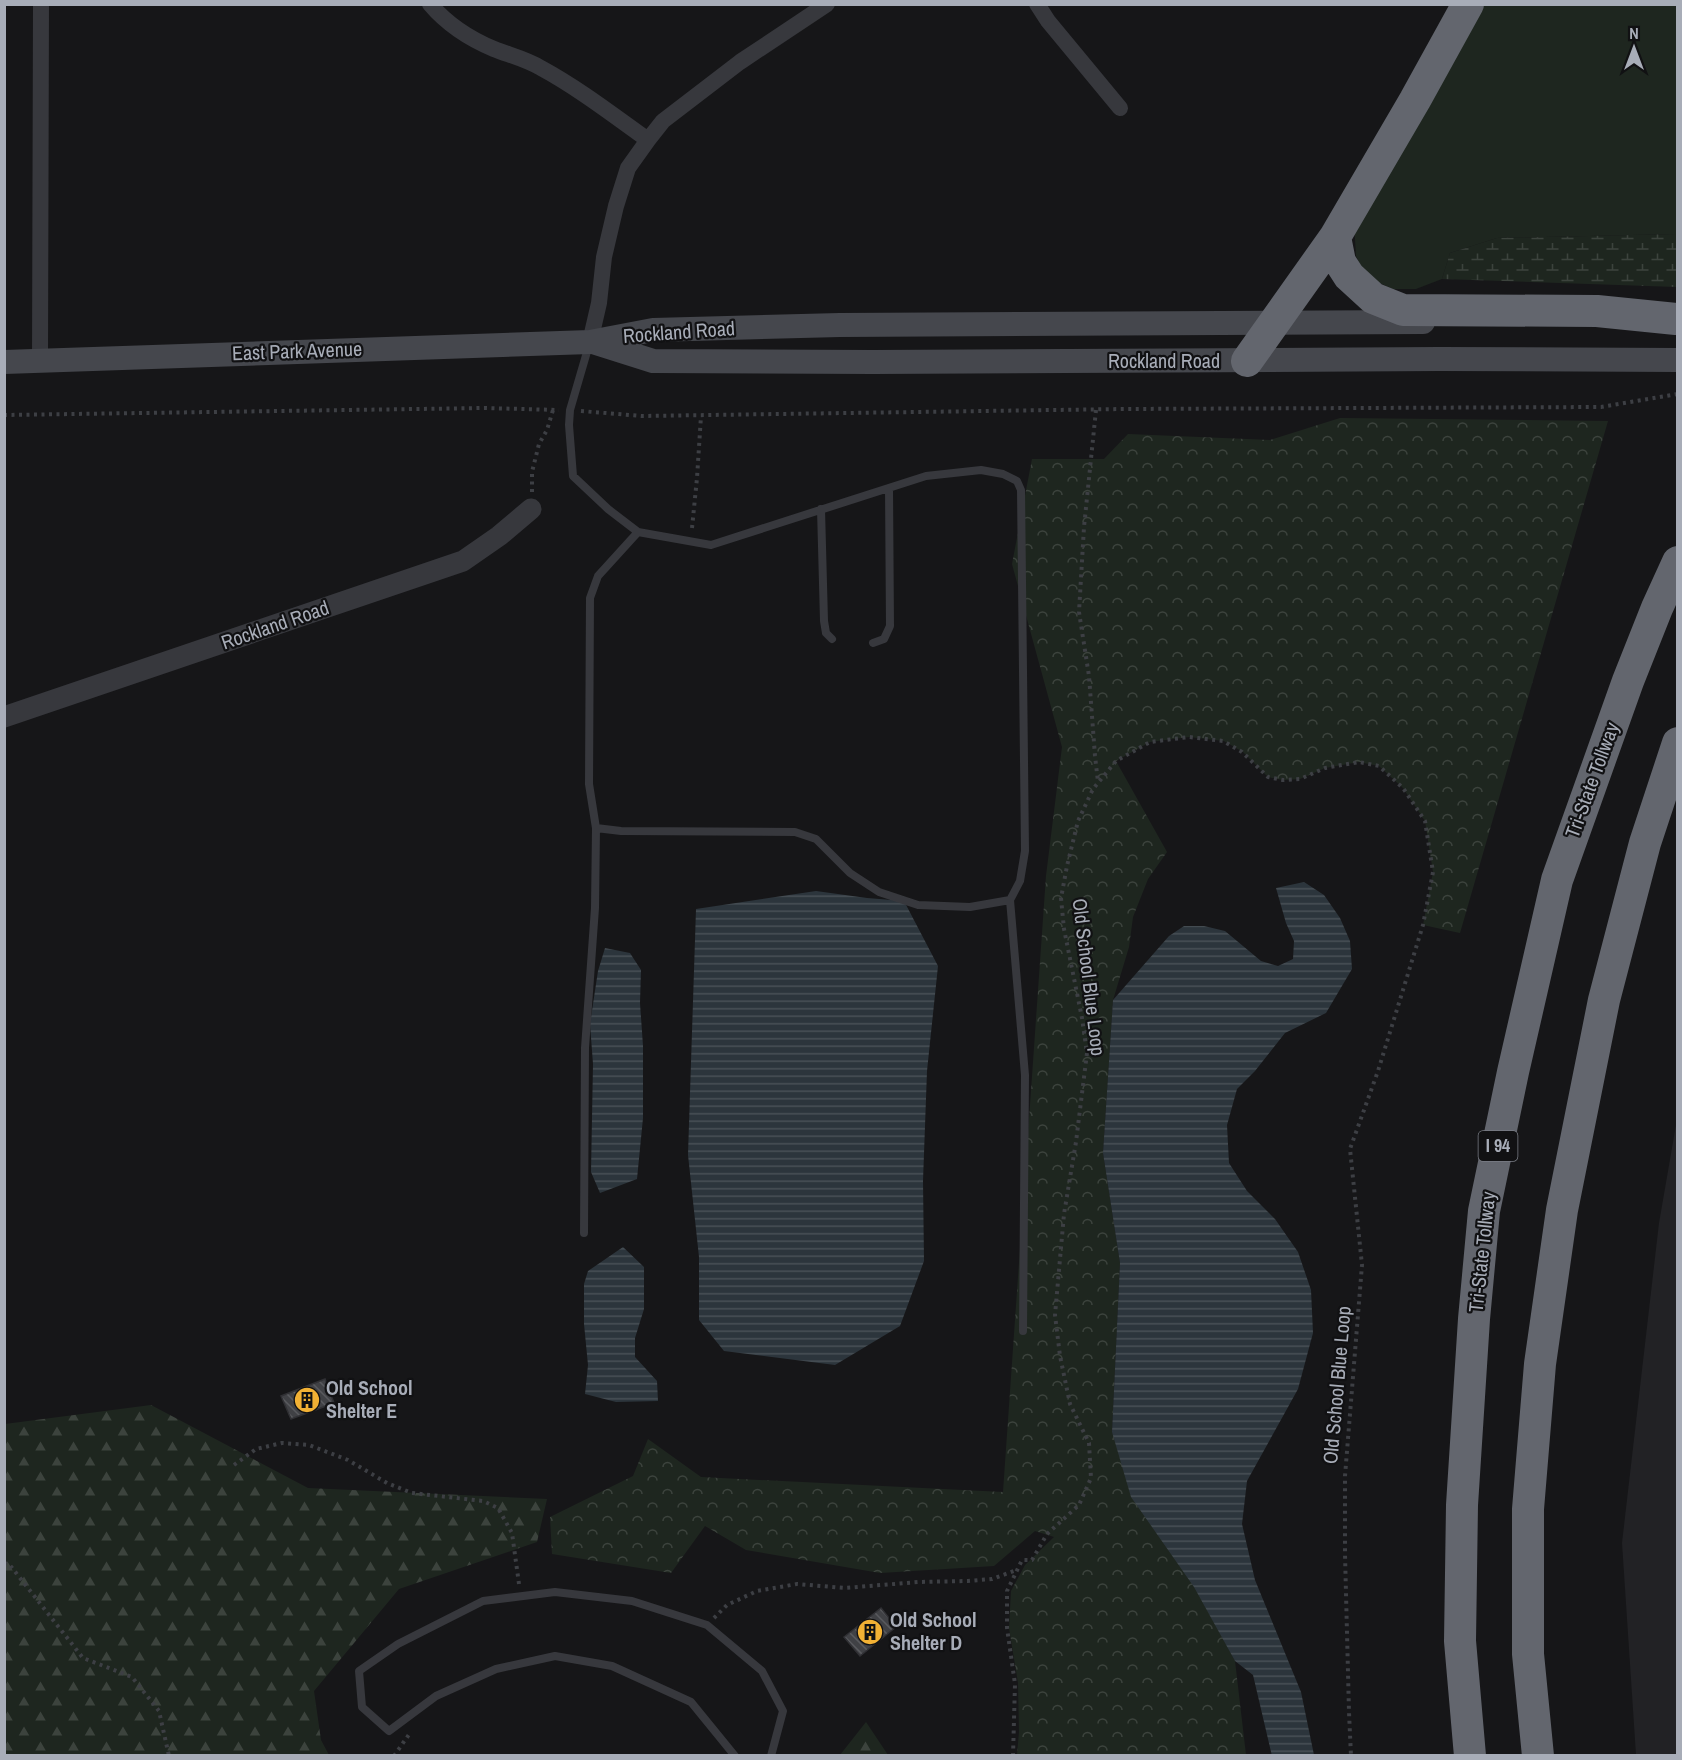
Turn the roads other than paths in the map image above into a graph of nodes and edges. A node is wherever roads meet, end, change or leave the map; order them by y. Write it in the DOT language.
graph roads {
  1 [pos="41,4"];
  2 [pos="430,4"];
  3 [pos="827,4"];
  4 [pos="1037,4"];
  5 [pos="1468,4"];
  6 [pos="1120,108"];
  7 [pos="648,140"];
  8 [pos="1335,237"];
  9 [pos="1677,319"];
  10 [pos="1274,323"];
  11 [pos="590,342"];
  12 [pos="1677,360"];
  13 [pos="40,361"];
  14 [pos="1247,361"];
  15 [pos="4,362"];
  16 [pos="889,488"];
  17 [pos="531,509"];
  18 [pos="821,509"];
  19 [pos="638,532"];
  20 [pos="1677,562"];
  21 [pos="832,639"];
  22 [pos="873,643"];
  23 [pos="4,717"];
  24 [pos="1677,743"];
  25 [pos="596,828"];
  26 [pos="1010,900"];
  27 [pos="584,1233"];
  28 [pos="1023,1331"];
  29 [pos="735,1755"];
  30 [pos="771,1755"];
  31 [pos="1470,1755"];
  32 [pos="1538,1755"];
  1 -- 13 [label="street"];
  2 -- 7 [label="street"];
  3 -- 7 [label="street"];
  4 -- 6 [label="street"];
  5 -- 8 [label="highway"];
  7 -- 11 [label="street"];
  8 -- 9 [label="highway"];
  8 -- 10 [label="highway"];
  9 -- 10 [label="main road, Rockland Road"];
  10 -- 11 [label="main road, Rockland Road"];
  10 -- 14 [label="highway"];
  11 -- 13 [label="main road, East Park Avenue"];
  11 -- 14 [label="main road, Rockland Road"];
  11 -- 19 [label="lane"];
  12 -- 14 [label="main road, Rockland Road"];
  13 -- 15 [label="main road, East Park Avenue"];
  16 -- 18 [label="lane"];
  16 -- 22 [label="lane"];
  16 -- 26 [label="lane"];
  17 -- 23 [label="street, Rockland Road"];
  18 -- 19 [label="lane"];
  18 -- 21 [label="lane"];
  19 -- 25 [label="lane"];
  20 -- 31 [label="highway, Tri-State Tollway / I 94"];
  24 -- 32 [label="highway"];
  25 -- 26 [label="lane"];
  25 -- 27 [label="lane"];
  26 -- 28 [label="lane"];
  29 -- 30 [label="lane"];
}
